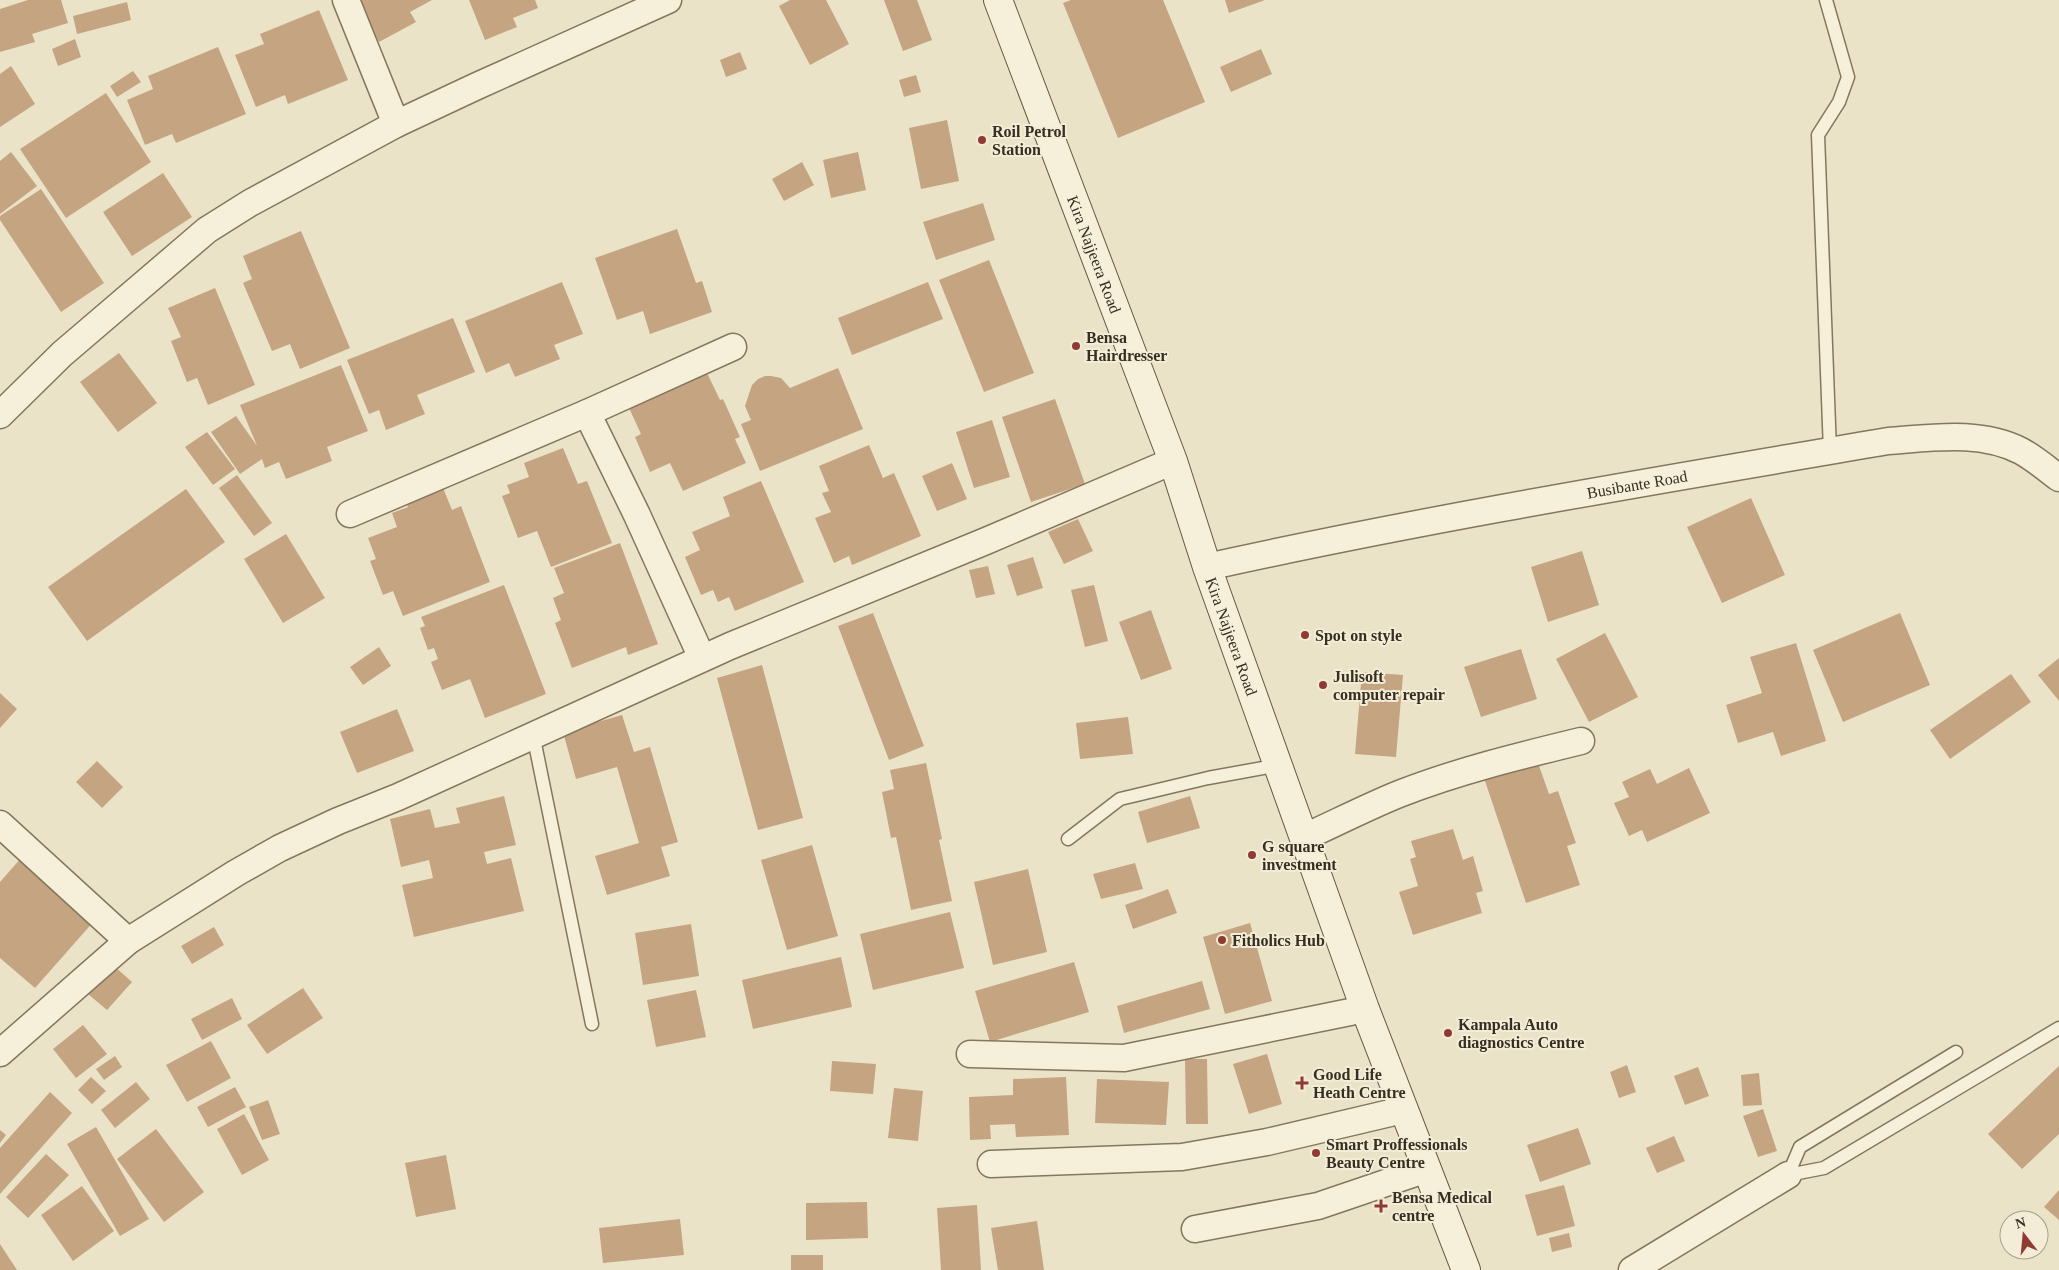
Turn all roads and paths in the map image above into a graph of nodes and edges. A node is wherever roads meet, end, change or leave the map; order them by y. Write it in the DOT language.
graph roads {
  1 [pos="346,0"];
  2 [pos="668,0"];
  3 [pos="998,0"];
  4 [pos="1826,0"];
  5 [pos="396,124"];
  6 [pos="733,347"];
  7 [pos="587,414"];
  8 [pos="0,415"];
  9 [pos="1830,451"];
  10 [pos="1173,461"];
  11 [pos="2059,478"];
  12 [pos="350,514"];
  13 [pos="1208,567"];
  14 [pos="702,658"];
  15 [pos="533,734"];
  16 [pos="1581,741"];
  17 [pos="1279,765"];
  18 [pos="0,824"];
  19 [pos="1305,837"];
  20 [pos="1068,839"];
  21 [pos="128,941"];
  22 [pos="1365,1009"];
  23 [pos="592,1024"];
  24 [pos="2059,1028"];
  25 [pos="1956,1052"];
  26 [pos="0,1053"];
  27 [pos="970,1054"];
  28 [pos="1403,1110"];
  29 [pos="991,1164"];
  30 [pos="1427,1170"];
  31 [pos="1788,1175"];
  32 [pos="1195,1229"];
  33 [pos="1466,1270"];
  34 [pos="1632,1270"];
  1 -- 5 [label="street"];
  2 -- 5 [label="street"];
  3 -- 10 [label="main road, Kira Najjeera Road"];
  4 -- 9 [label="lane"];
  5 -- 8 [label="street"];
  6 -- 7 [label="street"];
  7 -- 12 [label="street"];
  7 -- 14 [label="street"];
  9 -- 11 [label="street, Busibante Road"];
  9 -- 13 [label="street, Busibante Road"];
  10 -- 13 [label="main road, Kira Najjeera Road"];
  10 -- 14 [label="street"];
  13 -- 17 [label="main road, Kira Najjeera Road"];
  14 -- 15 [label="street"];
  15 -- 21 [label="street"];
  15 -- 23 [label="lane"];
  16 -- 19 [label="street"];
  17 -- 19 [label="main road, Kira Najjeera Road"];
  17 -- 20 [label="lane"];
  18 -- 21 [label="street"];
  19 -- 22 [label="main road, Kira Najjeera Road"];
  21 -- 26 [label="street"];
  22 -- 27 [label="street"];
  22 -- 28 [label="main road, Kira Najjeera Road"];
  24 -- 31 [label="lane"];
  25 -- 31 [label="lane"];
  28 -- 29 [label="street"];
  28 -- 30 [label="main road, Kira Najjeera Road"];
  30 -- 32 [label="street"];
  30 -- 33 [label="main road, Kira Najjeera Road"];
  31 -- 34 [label="street"];
}
